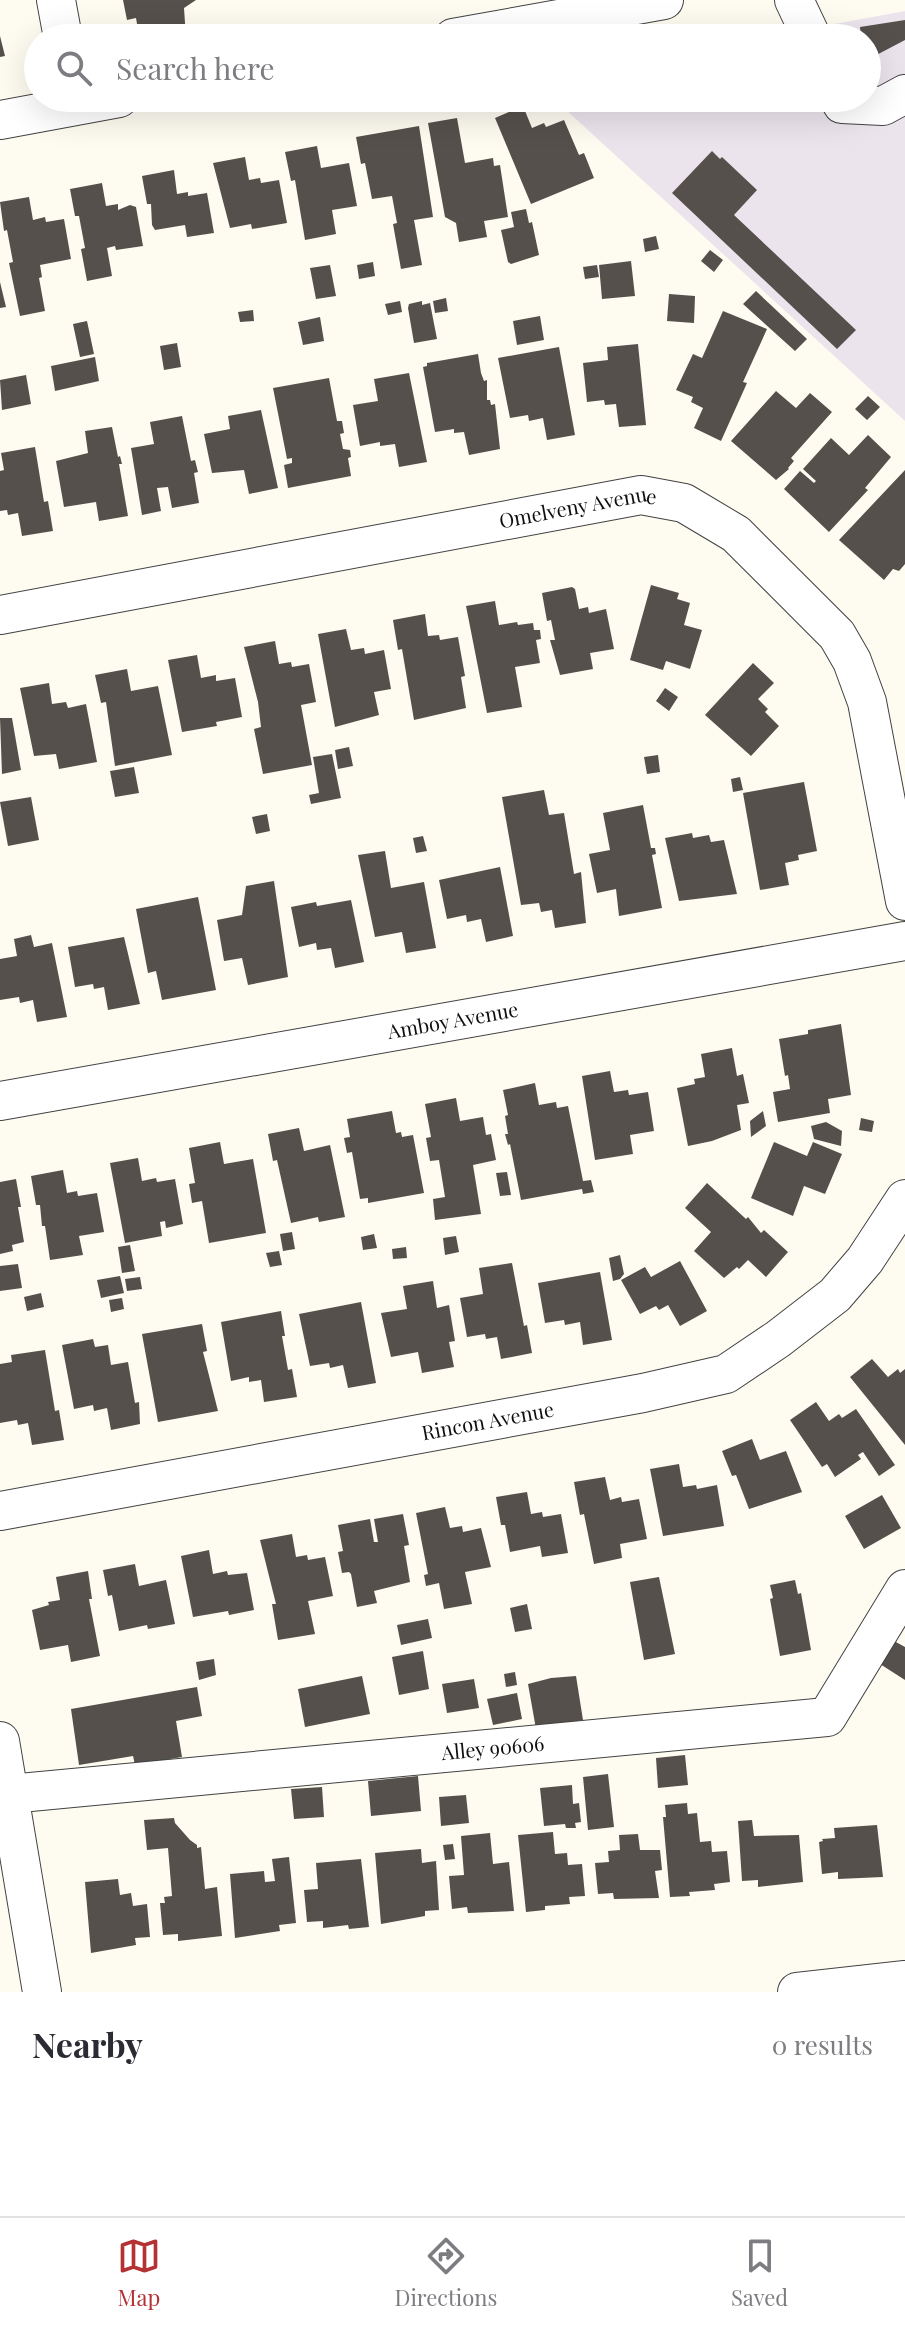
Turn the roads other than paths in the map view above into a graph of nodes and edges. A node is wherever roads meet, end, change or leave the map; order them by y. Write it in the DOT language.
graph roads {
  1 [pos="56,0"];
  2 [pos="664,0"];
  3 [pos="794,0"];
  4 [pos="60,24"];
  5 [pos="531,24"];
  6 [pos="805,24"];
  7 [pos="905,94"];
  8 [pos="881,106"];
  9 [pos="33,112"];
  10 [pos="0,120"];
  11 [pos="0,615"];
  12 [pos="905,901"];
  13 [pos="905,941"];
  14 [pos="0,1101"];
  15 [pos="905,1199"];
  16 [pos="0,1511"];
  17 [pos="905,1589"];
  18 [pos="0,1741"];
  19 [pos="9,1794"];
  20 [pos="905,1980"];
  21 [pos="42,1992"];
  22 [pos="797,1992"];
  1 -- 4 [label="street"];
  2 -- 5 [label="street"];
  3 -- 6 [label="street"];
  7 -- 8 [label="street"];
  9 -- 10 [label="street"];
  11 -- 12 [label="street, Omelveny Avenue"];
  13 -- 14 [label="street, Amboy Avenue"];
  15 -- 16 [label="street, Rincon Avenue"];
  17 -- 19 [label="street, Alley 90606"];
  18 -- 19 [label="street"];
  19 -- 21 [label="street"];
  20 -- 22 [label="street"];
}
